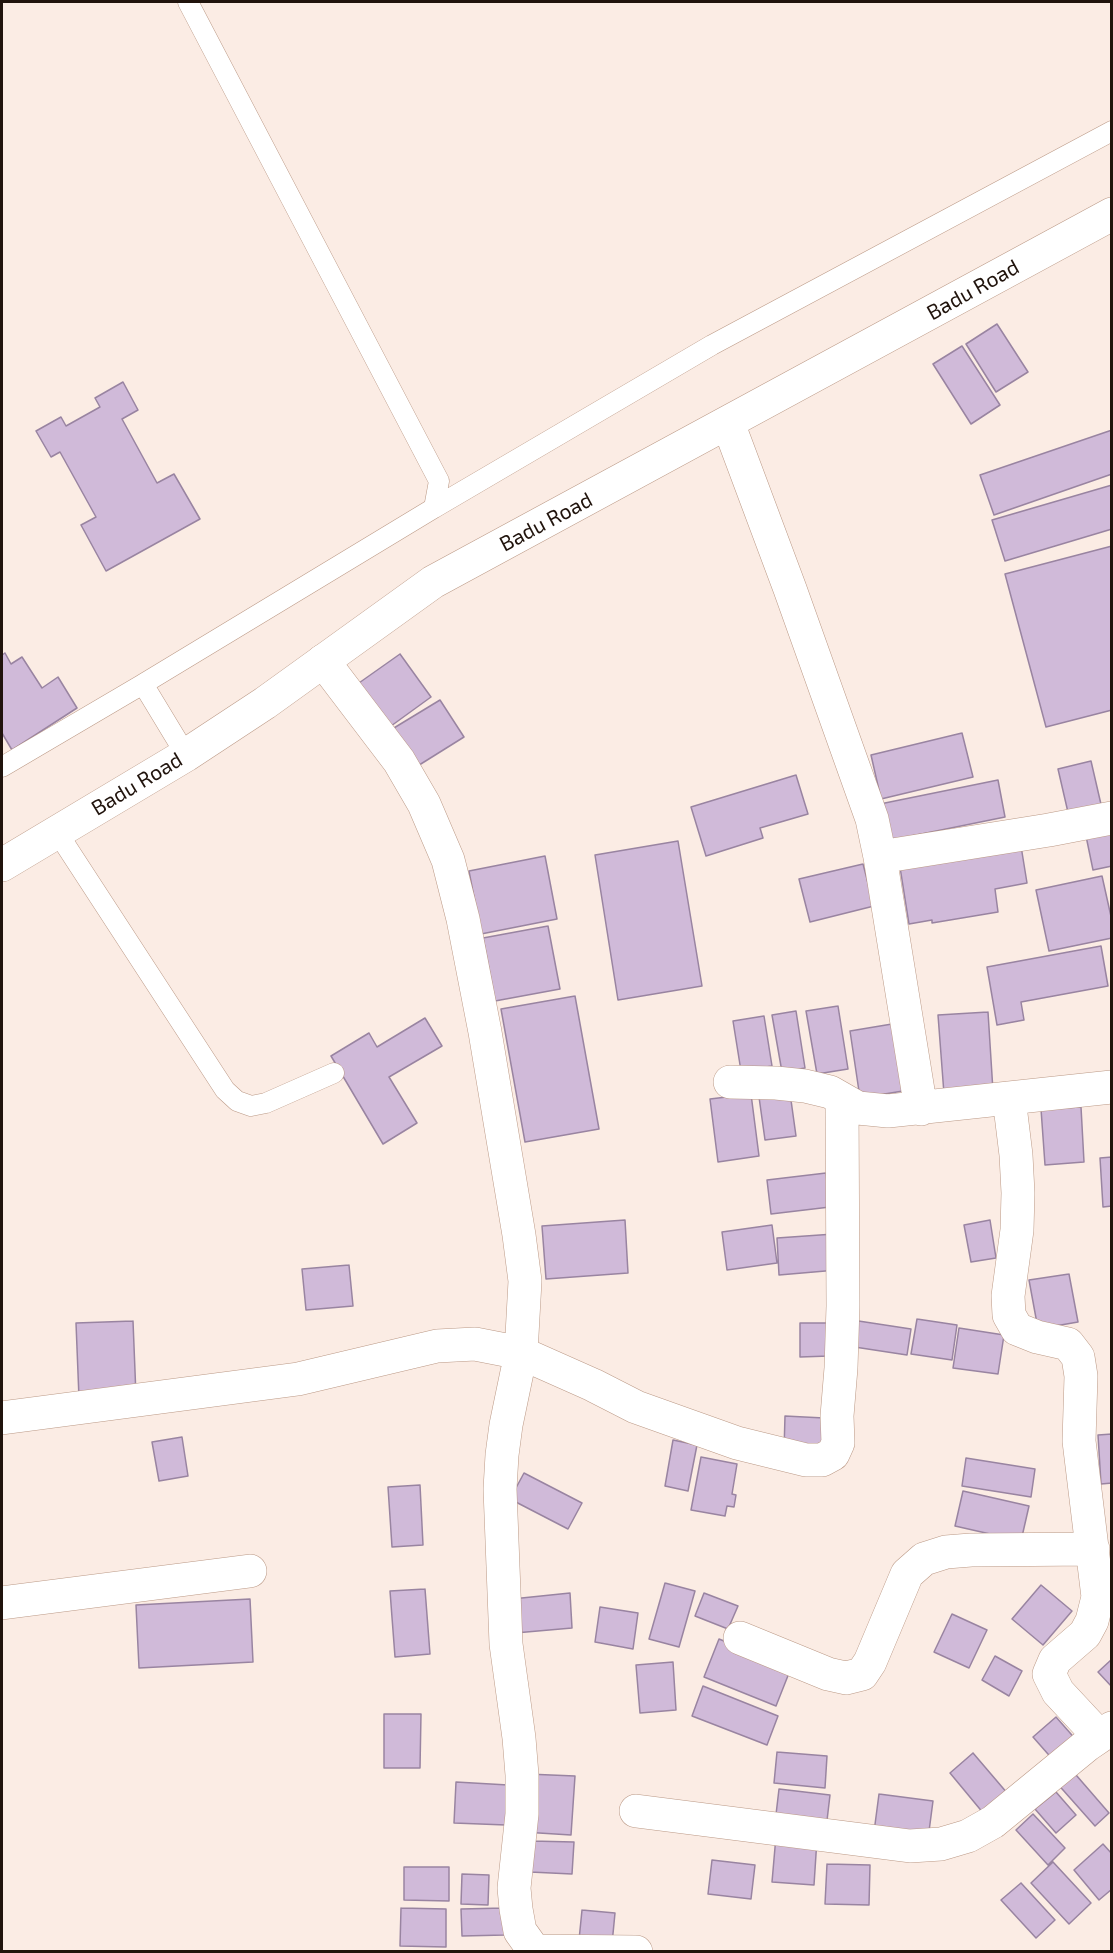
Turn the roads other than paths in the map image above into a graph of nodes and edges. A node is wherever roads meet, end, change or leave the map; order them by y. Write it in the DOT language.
graph roads {
  1 [pos="188,2"];
  2 [pos="1112,131"];
  3 [pos="1112,214"];
  4 [pos="728,423"];
  5 [pos="434,508"];
  6 [pos="323,661"];
  7 [pos="143,684"];
  8 [pos="186,755"];
  9 [pos="2,767"];
  10 [pos="1112,818"];
  11 [pos="57,832"];
  12 [pos="880,857"];
  13 [pos="2,865"];
  14 [pos="334,1073"];
  15 [pos="729,1082"];
  16 [pos="1112,1087"];
  17 [pos="1009,1098"];
  18 [pos="842,1099"];
  19 [pos="921,1109"];
  20 [pos="521,1353"];
  21 [pos="2,1418"];
  22 [pos="1093,1549"];
  23 [pos="250,1571"];
  24 [pos="2,1603"];
  25 [pos="740,1638"];
  26 [pos="1106,1732"];
  27 [pos="636,1811"];
  28 [pos="535,1951"];
  29 [pos="636,1952"];
  1 -- 5 [label="lane"];
  2 -- 5 [label="lane"];
  3 -- 4 [label="street, Badu Road"];
  4 -- 6 [label="street, Badu Road"];
  4 -- 12 [label="street"];
  5 -- 7 [label="lane"];
  6 -- 8 [label="street, Badu Road"];
  6 -- 20 [label="street"];
  7 -- 8 [label="lane"];
  7 -- 9 [label="lane"];
  8 -- 11 [label="street, Badu Road"];
  10 -- 12 [label="street"];
  11 -- 13 [label="street, Badu Road"];
  11 -- 14 [label="lane"];
  12 -- 19 [label="street"];
  15 -- 18 [label="street"];
  16 -- 17 [label="street"];
  17 -- 19 [label="street"];
  17 -- 22 [label="street"];
  18 -- 19 [label="street"];
  18 -- 20 [label="street"];
  20 -- 21 [label="street"];
  20 -- 28 [label="street"];
  22 -- 25 [label="street"];
  22 -- 26 [label="street"];
  23 -- 24 [label="street"];
  26 -- 27 [label="street"];
  28 -- 29 [label="street"];
}
